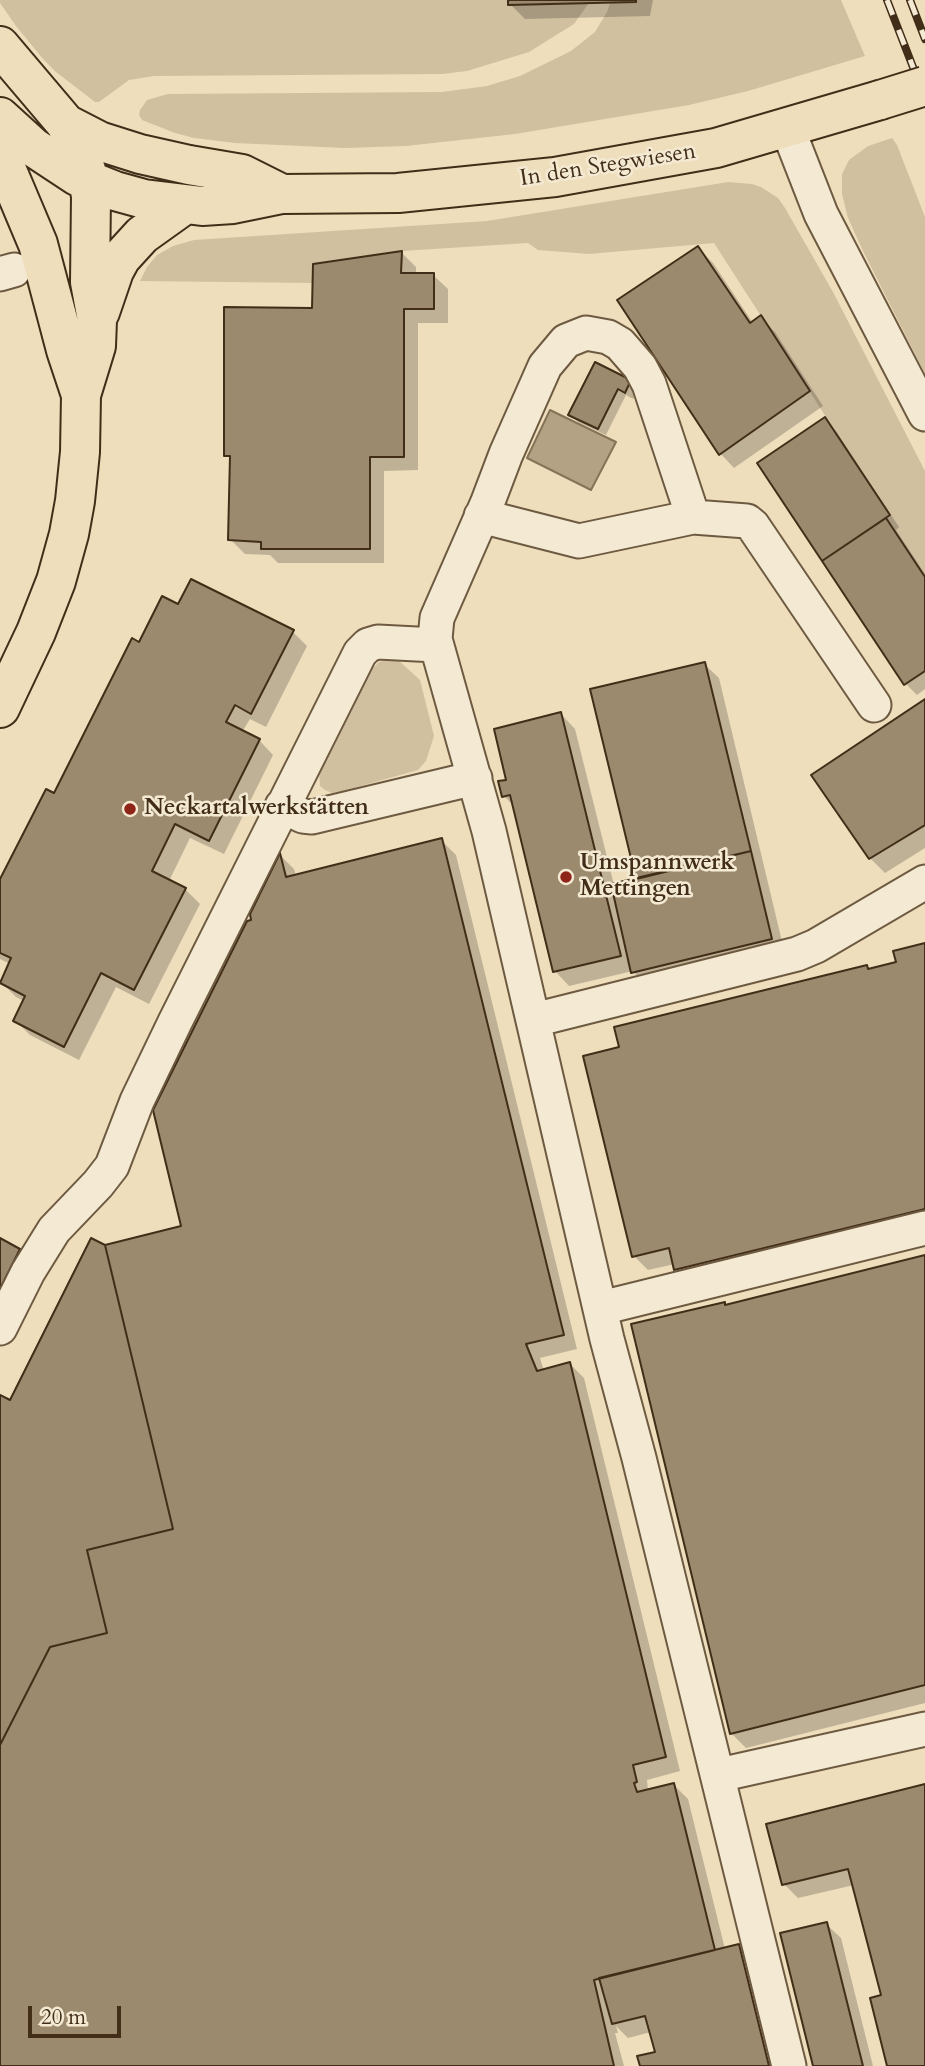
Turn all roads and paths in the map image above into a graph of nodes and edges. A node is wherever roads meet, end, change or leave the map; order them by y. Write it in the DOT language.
graph roads {
  1 [pos="0,46"];
  2 [pos="925,86"];
  3 [pos="0,117"];
  4 [pos="66,124"];
  5 [pos="787,127"];
  6 [pos="0,154"];
  7 [pos="140,154"];
  8 [pos="79,170"];
  9 [pos="282,194"];
  10 [pos="184,205"];
  11 [pos="18,263"];
  12 [pos="97,320"];
  13 [pos="81,395"];
  14 [pos="925,414"];
  15 [pos="481,516"];
  16 [pos="693,517"];
  17 [pos="436,645"];
  18 [pos="874,705"];
  19 [pos="0,708"];
  20 [pos="475,778"];
  21 [pos="282,806"];
  22 [pos="925,882"];
  23 [pos="534,1020"];
  24 [pos="925,1228"];
  25 [pos="601,1308"];
  26 [pos="0,1328"];
  27 [pos="925,1729"];
  28 [pos="719,1774"];
  29 [pos="789,2066"];
  1 -- 4 [label="main road"];
  2 -- 5 [label="main road, In den Stegwiesen, bridge"];
  3 -- 8 [label="main road"];
  4 -- 7 [label="main road, In den Stegwiesen"];
  4 -- 8 [label="main road"];
  5 -- 9 [label="main road, In den Stegwiesen"];
  5 -- 14 [label="lane"];
  6 -- 11 [label="main road"];
  7 -- 8 [label="main road, In den Stegwiesen"];
  7 -- 9 [label="main road, In den Stegwiesen"];
  8 -- 10 [label="main road, In den Stegwiesen"];
  8 -- 11 [label="main road"];
  8 -- 12 [label="main road"];
  9 -- 10 [label="main road, In den Stegwiesen"];
  10 -- 12 [label="main road"];
  11 -- 13 [label="main road"];
  12 -- 13 [label="main road"];
  13 -- 19 [label="main road"];
  15 -- 16 [label="lane"];
  15 -- 16 [label="lane"];
  15 -- 17 [label="lane"];
  16 -- 18 [label="lane"];
  17 -- 20 [label="lane"];
  17 -- 21 [label="lane"];
  20 -- 21 [label="lane"];
  20 -- 23 [label="lane"];
  21 -- 26 [label="lane"];
  22 -- 23 [label="lane"];
  23 -- 25 [label="lane"];
  24 -- 25 [label="lane"];
  25 -- 28 [label="lane"];
  27 -- 28 [label="lane"];
  28 -- 29 [label="lane"];
}
